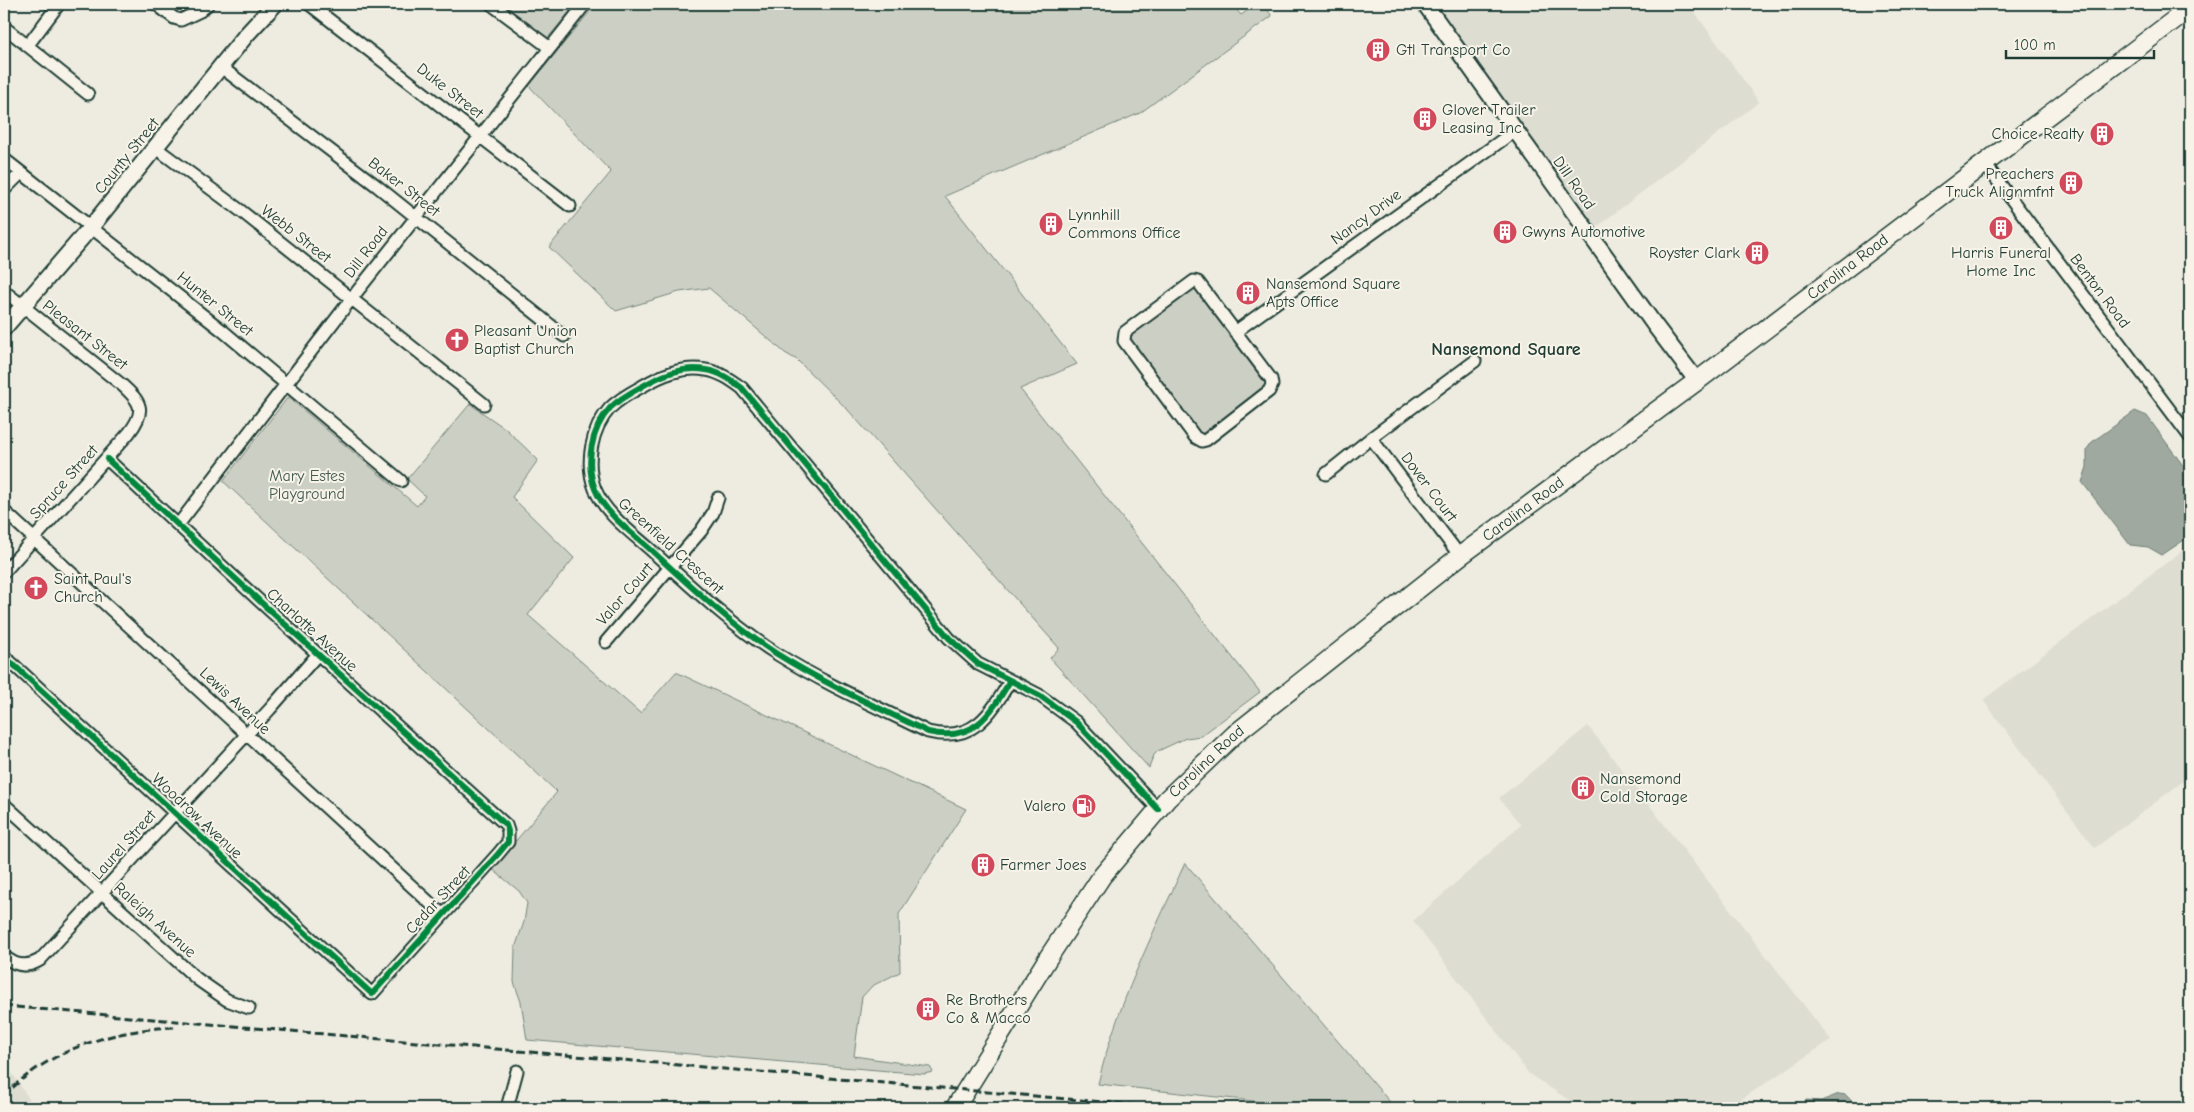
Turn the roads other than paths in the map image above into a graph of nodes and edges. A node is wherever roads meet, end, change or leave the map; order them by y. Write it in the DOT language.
graph roads {
  1 [pos="59,4"];
  2 [pos="156,4"];
  3 [pos="208,4"];
  4 [pos="275,4"];
  5 [pos="308,4"];
  6 [pos="490,4"];
  7 [pos="585,4"];
  8 [pos="1425,4"];
  9 [pos="2190,8"];
  10 [pos="4,26"];
  11 [pos="28,45"];
  12 [pos="550,48"];
  13 [pos="221,67"];
  14 [pos="88,94"];
  15 [pos="1516,130"];
  16 [pos="481,136"];
  17 [pos="156,148"];
  18 [pos="4,160"];
  19 [pos="1985,164"];
  20 [pos="21,173"];
  21 [pos="4,190"];
  22 [pos="570,206"];
  23 [pos="417,217"];
  24 [pos="91,227"];
  25 [pos="4,291"];
  26 [pos="352,298"];
  27 [pos="23,307"];
  28 [pos="4,328"];
  29 [pos="1235,332"];
  30 [pos="564,336"];
  31 [pos="1475,361"];
  32 [pos="1697,381"];
  33 [pos="286,384"];
  34 [pos="484,404"];
  35 [pos="140,409"];
  36 [pos="2190,437"];
  37 [pos="1371,438"];
  38 [pos="107,459"];
  39 [pos="1326,474"];
  40 [pos="401,481"];
  41 [pos="718,498"];
  42 [pos="4,511"];
  43 [pos="178,525"];
  44 [pos="34,539"];
  45 [pos="1460,556"];
  46 [pos="670,567"];
  47 [pos="4,572"];
  48 [pos="606,642"];
  49 [pos="318,654"];
  50 [pos="4,656"];
  51 [pos="1010,681"];
  52 [pos="247,735"];
  53 [pos="4,804"];
  54 [pos="1158,809"];
  55 [pos="174,814"];
  56 [pos="500,821"];
  57 [pos="102,894"];
  58 [pos="443,915"];
  59 [pos="4,956"];
  60 [pos="372,994"];
  61 [pos="249,1008"];
  62 [pos="517,1071"];
  63 [pos="507,1108"];
  64 [pos="955,1108"];
  1 -- 11 [label="street"];
  2 -- 3 [label="street"];
  4 -- 13 [label="street, County Street"];
  5 -- 16 [label="street, Duke Street"];
  6 -- 12 [label="street"];
  7 -- 12 [label="street, Dill Road"];
  8 -- 15 [label="street, Dill Road"];
  9 -- 19 [label="main road, Carolina Road"];
  10 -- 11 [label="street"];
  11 -- 14 [label="street"];
  12 -- 16 [label="street, Dill Road"];
  13 -- 17 [label="street, County Street"];
  13 -- 23 [label="street, Baker Street"];
  15 -- 29 [label="street, Nancy Drive"];
  15 -- 32 [label="street, Dill Road"];
  16 -- 22 [label="street, Duke Street"];
  16 -- 23 [label="street, Dill Road"];
  17 -- 24 [label="street, County Street"];
  17 -- 26 [label="street, Webb Street"];
  18 -- 20 [label="street, Hunter Street"];
  19 -- 32 [label="main road, Carolina Road"];
  19 -- 36 [label="street, Benton Road"];
  20 -- 21 [label="street"];
  20 -- 24 [label="street, Hunter Street"];
  23 -- 26 [label="street, Dill Road"];
  23 -- 30 [label="street, Baker Street"];
  24 -- 27 [label="street, County Street"];
  24 -- 33 [label="street, Hunter Street"];
  25 -- 27 [label="street, Pleasant Street"];
  26 -- 33 [label="street, Dill Road"];
  26 -- 34 [label="street, Webb Street"];
  27 -- 28 [label="street, County Street"];
  27 -- 35 [label="street, Pleasant Street"];
  29 -- 29 [label="street"];
  31 -- 37 [label="street"];
  32 -- 45 [label="main road, Carolina Road"];
  33 -- 40 [label="street, Hunter Street"];
  33 -- 43 [label="street, Dill Road"];
  35 -- 38 [label="street, Spruce Street"];
  37 -- 39 [label="street"];
  37 -- 45 [label="street, Dover Court"];
  38 -- 43 [label="street, Charlotte Avenue"];
  38 -- 44 [label="street, Spruce Street"];
  41 -- 46 [label="street, Valor Court"];
  42 -- 44 [label="street, Lewis Avenue"];
  43 -- 49 [label="street, Charlotte Avenue"];
  44 -- 47 [label="street, Spruce Street"];
  44 -- 52 [label="street, Lewis Avenue"];
  45 -- 54 [label="main road, Carolina Road"];
  46 -- 48 [label="street, Valor Court"];
  46 -- 51 [label="street, Greenfield Crescent"];
  46 -- 51 [label="street, Greenfield Crescent"];
  49 -- 52 [label="street, Laurel Street"];
  49 -- 56 [label="street, Charlotte Avenue"];
  50 -- 55 [label="street, Woodrow Avenue"];
  51 -- 54 [label="street, Greenfield Crescent"];
  52 -- 55 [label="street, Laurel Street"];
  52 -- 58 [label="street, Lewis Avenue"];
  53 -- 57 [label="street, Raleigh Avenue"];
  54 -- 64 [label="main road, Carolina Road"];
  55 -- 57 [label="street, Laurel Street"];
  55 -- 60 [label="street, Woodrow Avenue"];
  56 -- 58 [label="street, Cedar Street"];
  57 -- 59 [label="street, Laurel Street"];
  57 -- 61 [label="street, Raleigh Avenue"];
  58 -- 60 [label="street, Cedar Street"];
  62 -- 63 [label="street"];
}
